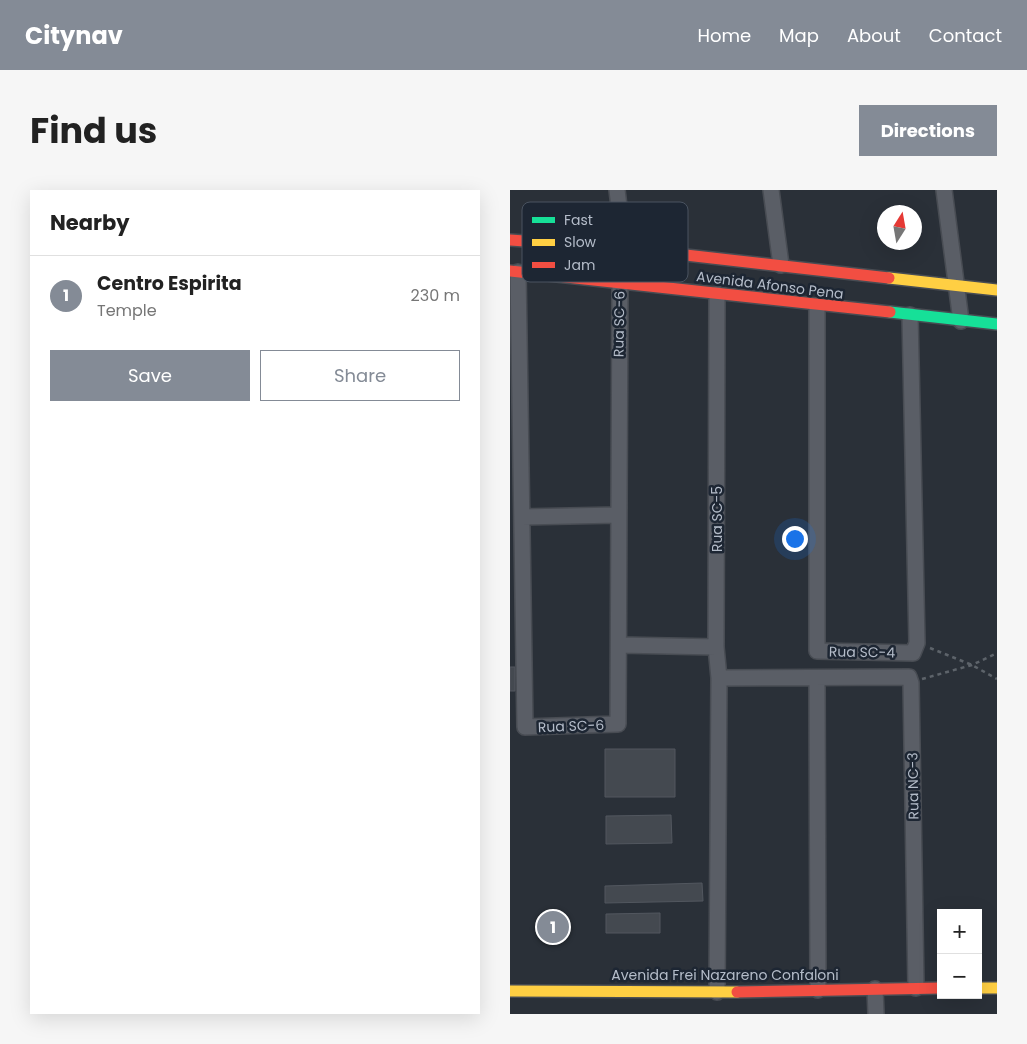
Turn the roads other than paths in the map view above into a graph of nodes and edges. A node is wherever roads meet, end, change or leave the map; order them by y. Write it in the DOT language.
graph roads {
  1 [pos="771,190"];
  2 [pos="944,190"];
  3 [pos="688,255"];
  4 [pos="781,265"];
  5 [pos="514,271"];
  6 [pos="611,282"];
  7 [pos="620,283"];
  8 [pos="958,286"];
  9 [pos="997,290"];
  10 [pos="717,294"];
  11 [pos="817,306"];
  12 [pos="910,315"];
  13 [pos="961,320"];
  14 [pos="997,324"];
  15 [pos="617,515"];
  16 [pos="522,517"];
  17 [pos="620,645"];
  18 [pos="716,647"];
  19 [pos="719,678"];
  20 [pos="817,679"];
  21 [pos="916,988"];
  22 [pos="937,988"];
  23 [pos="982,988"];
  24 [pos="997,988"];
  25 [pos="875,989"];
  26 [pos="818,990"];
  27 [pos="510,991"];
  28 [pos="717,992"];
  29 [pos="876,1014"];
  1 -- 4 [label="street"];
  2 -- 8 [label="street"];
  3 -- 4 [label="street, Avenida Afonso Pena"];
  4 -- 8 [label="street, Avenida Afonso Pena"];
  5 -- 16 [label="street, Rua SC-6"];
  6 -- 7 [label="street, Avenida Afonso Pena"];
  7 -- 10 [label="street, Avenida Afonso Pena"];
  7 -- 15 [label="street, Rua SC-6"];
  8 -- 9 [label="street, Avenida Afonso Pena"];
  8 -- 13 [label="street"];
  10 -- 11 [label="street, Avenida Afonso Pena"];
  10 -- 18 [label="street, Rua SC-5"];
  11 -- 12 [label="street, Avenida Afonso Pena"];
  11 -- 12 [label="street, Rua SC-4"];
  12 -- 13 [label="street, Avenida Afonso Pena"];
  13 -- 14 [label="street, Avenida Afonso Pena"];
  15 -- 16 [label="street"];
  15 -- 17 [label="street, Rua SC-6"];
  16 -- 17 [label="street, Rua SC-6"];
  17 -- 18 [label="street"];
  18 -- 19 [label="street"];
  19 -- 20 [label="street"];
  19 -- 28 [label="street"];
  20 -- 21 [label="street, Rua NC-3"];
  20 -- 26 [label="street"];
  21 -- 22 [label="street, Avenida Frei Nazareno Confaloni"];
  21 -- 25 [label="street, Avenida Frei Nazareno Confaloni"];
  23 -- 24 [label="street"];
  25 -- 26 [label="street, Avenida Frei Nazareno Confaloni"];
  25 -- 29 [label="street"];
  26 -- 28 [label="street, Avenida Frei Nazareno Confaloni"];
  27 -- 28 [label="street, Avenida Frei Nazareno Confaloni"];
}
